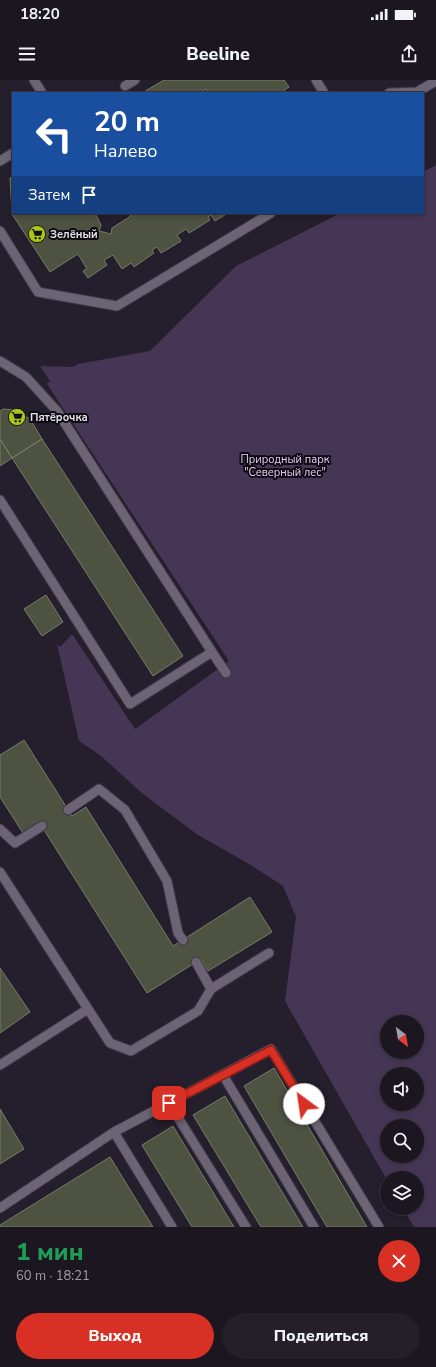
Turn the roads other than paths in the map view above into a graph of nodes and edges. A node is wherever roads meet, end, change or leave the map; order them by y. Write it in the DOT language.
graph roads {
  1 [pos="34,80"];
  2 [pos="135,80"];
  3 [pos="316,80"];
  4 [pos="436,80"];
  5 [pos="125,86"];
  6 [pos="41,92"];
  7 [pos="323,92"];
  8 [pos="417,92"];
  9 [pos="12,154"];
  10 [pos="0,161"];
  11 [pos="269,214"];
  12 [pos="0,231"];
  13 [pos="1,364"];
  14 [pos="0,500"];
  15 [pos="212,652"];
  16 [pos="226,673"];
  17 [pos="68,810"];
  18 [pos="42,826"];
  19 [pos="0,829"];
  20 [pos="0,872"];
  21 [pos="183,940"];
  22 [pos="270,953"];
  23 [pos="196,962"];
  24 [pos="211,989"];
  25 [pos="88,1009"];
  26 [pos="0,1065"];
  27 [pos="223,1075"];
  28 [pos="169,1103"];
  29 [pos="114,1132"];
  30 [pos="0,1208"];
  31 [pos="172,1227"];
  32 [pos="246,1227"];
  33 [pos="314,1227"];
  34 [pos="379,1227"];
  1 -- 6 [label="lane"];
  2 -- 5 [label="lane"];
  3 -- 7 [label="lane"];
  4 -- 8 [label="lane"];
  9 -- 10 [label="lane"];
  11 -- 12 [label="lane"];
  13 -- 15 [label="lane"];
  14 -- 15 [label="lane"];
  15 -- 16 [label="lane"];
  17 -- 21 [label="lane"];
  18 -- 19 [label="lane"];
  20 -- 25 [label="lane"];
  22 -- 24 [label="lane"];
  23 -- 24 [label="lane"];
  24 -- 25 [label="lane"];
  25 -- 26 [label="lane"];
  27 -- 28 [label="lane"];
  27 -- 33 [label="lane"];
  27 -- 34 [label="lane"];
  28 -- 29 [label="lane"];
  28 -- 32 [label="lane"];
  29 -- 30 [label="lane"];
  29 -- 31 [label="lane"];
}
